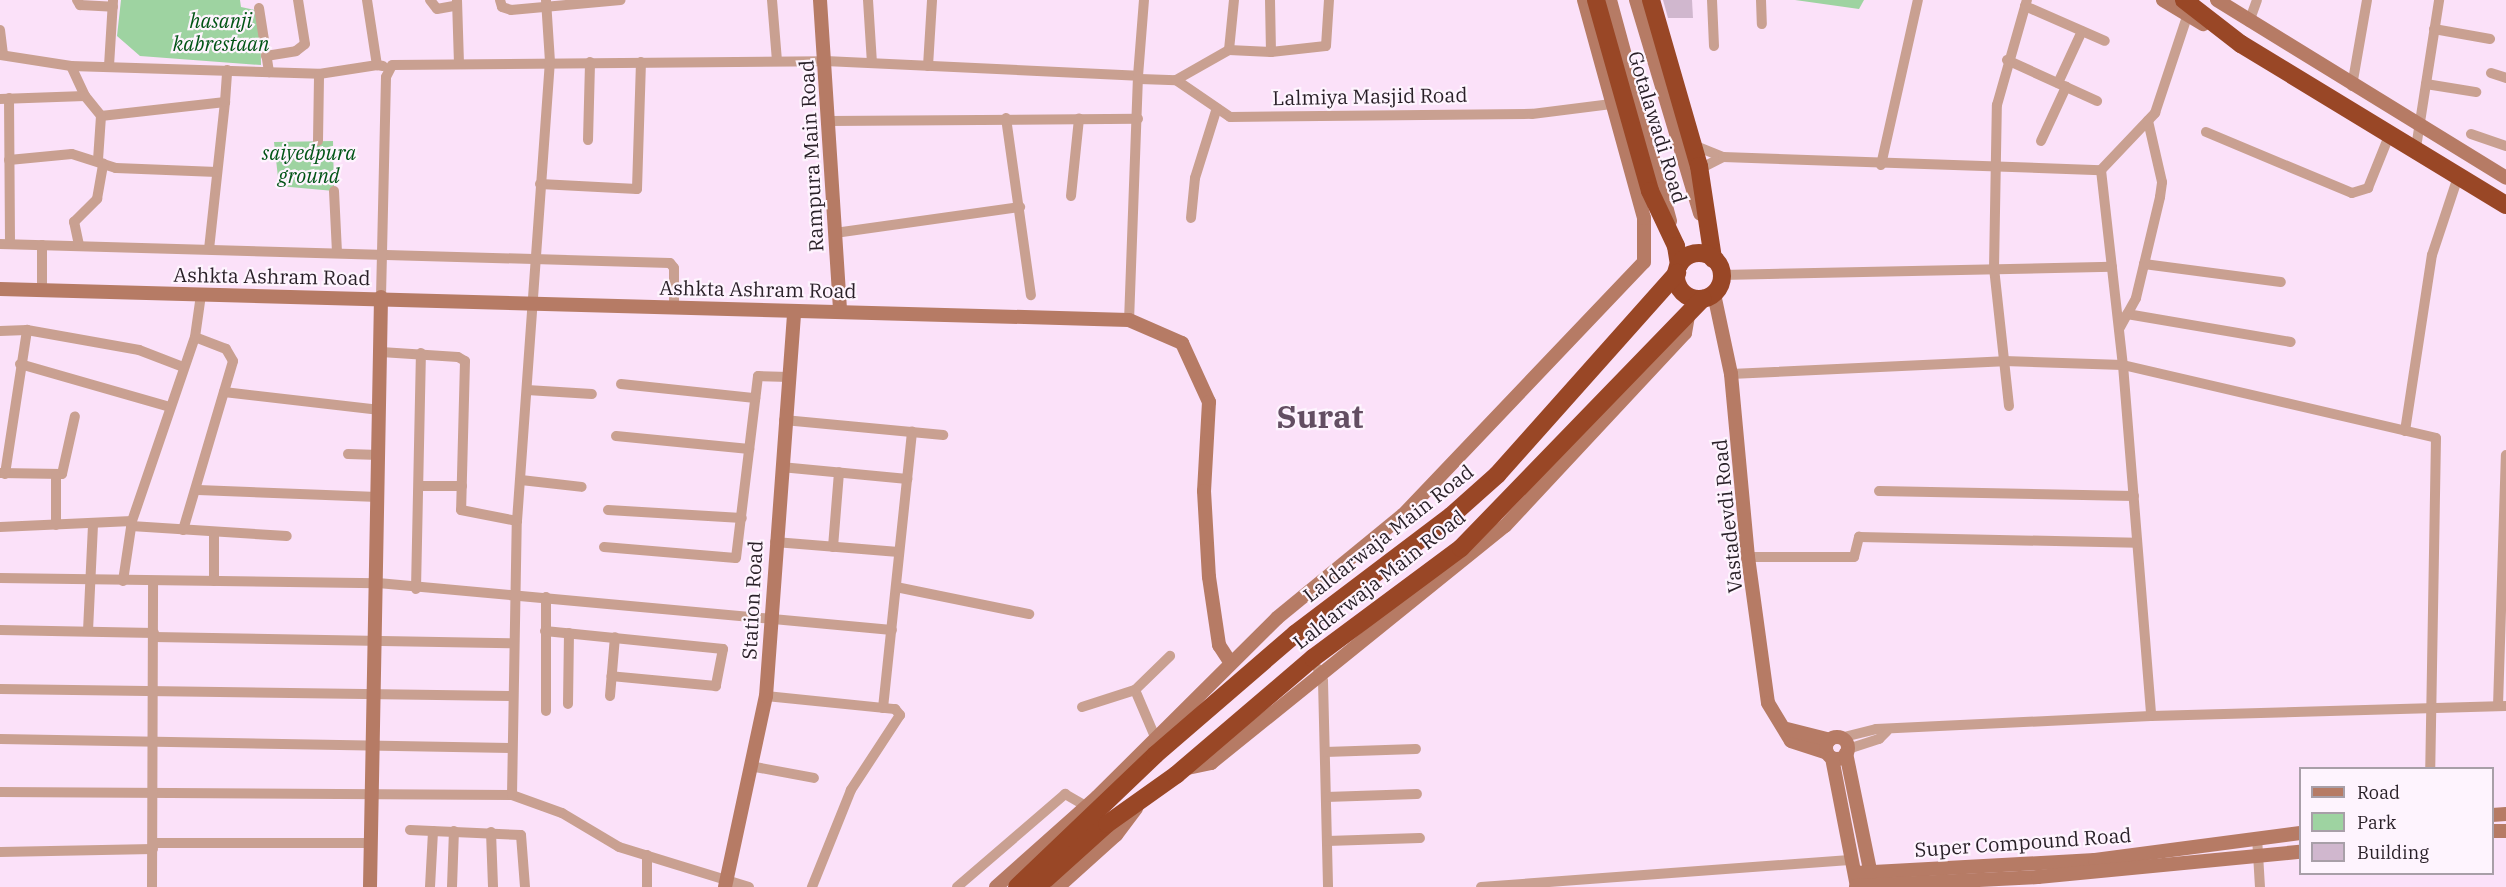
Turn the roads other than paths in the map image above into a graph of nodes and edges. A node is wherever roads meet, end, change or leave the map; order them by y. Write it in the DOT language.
graph roads {
  1 [pos="77,0"];
  2 [pos="298,0"];
  3 [pos="367,0"];
  4 [pos="430,0"];
  5 [pos="500,0"];
  6 [pos="621,0"];
  7 [pos="772,0"];
  8 [pos="820,0"];
  9 [pos="868,0"];
  10 [pos="932,0"];
  11 [pos="1144,0"];
  12 [pos="1234,0"];
  13 [pos="1270,0"];
  14 [pos="1329,0"];
  15 [pos="1584,0"];
  16 [pos="1596,0"];
  17 [pos="1610,0"];
  18 [pos="1636,0"];
  19 [pos="1651,0"];
  20 [pos="1712,0"];
  21 [pos="1761,0"];
  22 [pos="1918,0"];
  23 [pos="2163,0"];
  24 [pos="2193,0"];
  25 [pos="2217,0"];
  26 [pos="2257,0"];
  27 [pos="2367,0"];
  28 [pos="2439,0"];
  29 [pos="456,3"];
  30 [pos="547,3"];
  31 [pos="2026,3"];
  32 [pos="113,4"];
  33 [pos="2190,5"];
  34 [pos="259,8"];
  35 [pos="2249,22"];
  36 [pos="1762,24"];
  37 [pos="2434,29"];
  38 [pos="0,30"];
  39 [pos="2082,31"];
  40 [pos="2490,39"];
  41 [pos="2105,41"];
  42 [pos="1714,46"];
  43 [pos="1229,50"];
  44 [pos="1270,52"];
  45 [pos="2,55"];
  46 [pos="266,56"];
  47 [pos="2007,60"];
  48 [pos="777,61"];
  49 [pos="825,61"];
  50 [pos="590,62"];
  51 [pos="641,62"];
  52 [pos="550,63"];
  53 [pos="872,63"];
  54 [pos="459,64"];
  55 [pos="71,66"];
  56 [pos="109,66"];
  57 [pos="383,66"];
  58 [pos="928,66"];
  59 [pos="227,70"];
  60 [pos="269,72"];
  61 [pos="2491,73"];
  62 [pos="319,74"];
  63 [pos="1139,77"];
  64 [pos="2506,78"];
  65 [pos="1176,80"];
  66 [pos="2426,84"];
  67 [pos="2062,85"];
  68 [pos="2352,86"];
  69 [pos="2476,92"];
  70 [pos="85,96"];
  71 [pos="5,98"];
  72 [pos="2097,101"];
  73 [pos="225,102"];
  74 [pos="1611,104"];
  75 [pos="1217,108"];
  76 [pos="101,116"];
  77 [pos="1006,118"];
  78 [pos="1078,118"];
  79 [pos="1138,119"];
  80 [pos="829,121"];
  81 [pos="2148,121"];
  82 [pos="2418,128"];
  83 [pos="2206,132"];
  84 [pos="2471,134"];
  85 [pos="588,140"];
  86 [pos="318,141"];
  87 [pos="2041,141"];
  88 [pos="2387,141"];
  89 [pos="1693,145"];
  90 [pos="2506,146"];
  91 [pos="1723,157"];
  92 [pos="2414,158"];
  93 [pos="9,160"];
  94 [pos="100,162"];
  95 [pos="1881,165"];
  96 [pos="1995,167"];
  97 [pos="2101,170"];
  98 [pos="217,172"];
  99 [pos="1695,177"];
  100 [pos="2506,178"];
  101 [pos="2456,183"];
  102 [pos="540,184"];
  103 [pos="334,191"];
  104 [pos="2506,195"];
  105 [pos="1071,196"];
  106 [pos="2506,205"];
  107 [pos="1020,207"];
  108 [pos="2506,212"];
  109 [pos="1191,218"];
  110 [pos="835,233"];
  111 [pos="5,244"];
  112 [pos="42,245"];
  113 [pos="79,245"];
  114 [pos="1676,246"];
  115 [pos="209,249"];
  116 [pos="337,252"];
  117 [pos="381,254"];
  118 [pos="534,257"];
  119 [pos="1713,258"];
  120 [pos="2144,264"];
  121 [pos="2112,267"];
  122 [pos="1678,269"];
  123 [pos="1994,269"];
  124 [pos="1722,275"];
  125 [pos="2281,282"];
  126 [pos="0,289"];
  127 [pos="42,290"];
  128 [pos="201,295"];
  129 [pos="1031,295"];
  130 [pos="381,297"];
  131 [pos="1702,300"];
  132 [pos="531,302"];
  133 [pos="674,307"];
  134 [pos="840,310"];
  135 [pos="794,311"];
  136 [pos="2127,314"];
  137 [pos="1129,320"];
  138 [pos="2119,329"];
  139 [pos="27,330"];
  140 [pos="0,331"];
  141 [pos="195,337"];
  142 [pos="2291,342"];
  143 [pos="381,352"];
  144 [pos="421,353"];
  145 [pos="2004,361"];
  146 [pos="20,364"];
  147 [pos="2123,364"];
  148 [pos="183,367"];
  149 [pos="1731,374"];
  150 [pos="789,377"];
  151 [pos="621,384"];
  152 [pos="527,390"];
  153 [pos="224,392"];
  154 [pos="592,394"];
  155 [pos="755,398"];
  156 [pos="2009,406"];
  157 [pos="170,407"];
  158 [pos="380,410"];
  159 [pos="75,416"];
  160 [pos="784,420"];
  161 [pos="2405,431"];
  162 [pos="912,432"];
  163 [pos="943,435"];
  164 [pos="616,436"];
  165 [pos="5,440"];
  166 [pos="749,449"];
  167 [pos="348,454"];
  168 [pos="379,455"];
  169 [pos="2506,455"];
  170 [pos="781,467"];
  171 [pos="839,472"];
  172 [pos="3,473"];
  173 [pos="56,475"];
  174 [pos="907,479"];
  175 [pos="521,480"];
  176 [pos="421,486"];
  177 [pos="462,486"];
  178 [pos="582,487"];
  179 [pos="198,490"];
  180 [pos="1879,491"];
  181 [pos="2134,496"];
  182 [pos="378,497"];
  183 [pos="608,510"];
  184 [pos="742,518"];
  185 [pos="517,520"];
  186 [pos="93,523"];
  187 [pos="131,524"];
  188 [pos="56,525"];
  189 [pos="0,527"];
  190 [pos="183,530"];
  191 [pos="214,532"];
  192 [pos="286,536"];
  193 [pos="775,542"];
  194 [pos="2137,543"];
  195 [pos="833,546"];
  196 [pos="604,547"];
  197 [pos="899,552"];
  198 [pos="1748,557"];
  199 [pos="0,578"];
  200 [pos="90,580"];
  201 [pos="123,581"];
  202 [pos="153,581"];
  203 [pos="214,581"];
  204 [pos="378,584"];
  205 [pos="896,587"];
  206 [pos="416,589"];
  207 [pos="514,593"];
  208 [pos="546,597"];
  209 [pos="1029,614"];
  210 [pos="1277,618"];
  211 [pos="771,619"];
  212 [pos="0,630"];
  213 [pos="892,630"];
  214 [pos="88,631"];
  215 [pos="546,631"];
  216 [pos="569,633"];
  217 [pos="1295,634"];
  218 [pos="154,635"];
  219 [pos="615,637"];
  220 [pos="377,641"];
  221 [pos="513,643"];
  222 [pos="1170,656"];
  223 [pos="1230,662"];
  224 [pos="1317,666"];
  225 [pos="611,676"];
  226 [pos="0,689"];
  227 [pos="1135,690"];
  228 [pos="154,692"];
  229 [pos="376,695"];
  230 [pos="511,696"];
  231 [pos="610,696"];
  232 [pos="766,696"];
  233 [pos="568,704"];
  234 [pos="1082,706"];
  235 [pos="2502,706"];
  236 [pos="883,708"];
  237 [pos="2429,709"];
  238 [pos="546,711"];
  239 [pos="2151,716"];
  240 [pos="0,739"];
  241 [pos="153,741"];
  242 [pos="374,743"];
  243 [pos="1152,746"];
  244 [pos="512,748"];
  245 [pos="1837,748"];
  246 [pos="1416,749"];
  247 [pos="1325,752"];
  248 [pos="750,766"];
  249 [pos="2430,767"];
  250 [pos="814,778"];
  251 [pos="0,792"];
  252 [pos="1418,794"];
  253 [pos="152,795"];
  254 [pos="373,795"];
  255 [pos="512,795"];
  256 [pos="1326,797"];
  257 [pos="1142,799"];
  258 [pos="1087,814"];
  259 [pos="410,830"];
  260 [pos="433,831"];
  261 [pos="454,831"];
  262 [pos="491,832"];
  263 [pos="2299,832"];
  264 [pos="2257,837"];
  265 [pos="1420,838"];
  266 [pos="1327,842"];
  267 [pos="372,843"];
  268 [pos="153,846"];
  269 [pos="0,852"];
  270 [pos="2299,852"];
  271 [pos="647,855"];
  272 [pos="2258,857"];
  273 [pos="1855,877"];
  274 [pos="1872,881"];
  275 [pos="1627,882"];
  276 [pos="724,884"];
  277 [pos="152,887"];
  278 [pos="370,887"];
  279 [pos="430,887"];
  280 [pos="452,887"];
  281 [pos="493,887"];
  282 [pos="525,887"];
  283 [pos="647,887"];
  284 [pos="749,887"];
  285 [pos="812,887"];
  286 [pos="957,887"];
  287 [pos="996,887"];
  288 [pos="1017,887"];
  289 [pos="1037,887"];
  290 [pos="1058,887"];
  291 [pos="1328,887"];
  292 [pos="1481,887"];
  293 [pos="2260,887"];
  1 -- 32 [label="street"];
  2 -- 46 [label="street"];
  3 -- 57 [label="street"];
  4 -- 29 [label="street"];
  5 -- 30 [label="street"];
  6 -- 30 [label="street"];
  7 -- 48 [label="street"];
  8 -- 49 [label="street, Rampura Main Road"];
  9 -- 53 [label="street"];
  10 -- 58 [label="street"];
  11 -- 63 [label="street"];
  12 -- 43 [label="street"];
  13 -- 44 [label="street"];
  14 -- 44 [label="street"];
  15 -- 74 [label="street"];
  16 -- 114 [label="highway, Gotalawadi Road"];
  17 -- 114 [label="street"];
  18 -- 99 [label="street"];
  19 -- 89 [label="highway, Gotalawadi Road"];
  20 -- 42 [label="street"];
  21 -- 36 [label="street"];
  22 -- 95 [label="street"];
  23 -- 33 [label="street"];
  24 -- 33 [label="street"];
  25 -- 35 [label="street"];
  26 -- 35 [label="street"];
  27 -- 68 [label="street"];
  28 -- 37 [label="street"];
  29 -- 54 [label="street"];
  30 -- 52 [label="street"];
  31 -- 39 [label="street"];
  31 -- 47 [label="street"];
  32 -- 56 [label="street"];
  33 -- 81 [label="street"];
  33 -- 88 [label="street"];
  33 -- 104 [label="highway"];
  33 -- 106 [label="highway, bridge"];
  34 -- 46 [label="street"];
  35 -- 68 [label="street"];
  37 -- 40 [label="street"];
  37 -- 66 [label="street"];
  38 -- 45 [label="street"];
  39 -- 41 [label="street"];
  39 -- 67 [label="street"];
  43 -- 44 [label="street"];
  43 -- 65 [label="street"];
  45 -- 55 [label="street"];
  46 -- 60 [label="street"];
  47 -- 67 [label="street"];
  47 -- 96 [label="street"];
  48 -- 49 [label="street"];
  48 -- 51 [label="street"];
  49 -- 53 [label="street"];
  49 -- 80 [label="street, Rampura Main Road"];
  50 -- 51 [label="street"];
  50 -- 52 [label="street"];
  50 -- 85 [label="street"];
  51 -- 102 [label="street"];
  52 -- 54 [label="street"];
  52 -- 102 [label="street"];
  53 -- 58 [label="street"];
  54 -- 57 [label="street"];
  55 -- 56 [label="street"];
  55 -- 70 [label="street"];
  56 -- 59 [label="street"];
  57 -- 62 [label="street"];
  57 -- 117 [label="street"];
  58 -- 63 [label="street"];
  59 -- 60 [label="street"];
  59 -- 73 [label="street"];
  60 -- 62 [label="street"];
  61 -- 64 [label="street"];
  62 -- 86 [label="street"];
  63 -- 65 [label="street"];
  63 -- 79 [label="street"];
  65 -- 75 [label="street, Lalmiya Masjid Road"];
  66 -- 69 [label="street"];
  66 -- 82 [label="street"];
  67 -- 72 [label="street"];
  67 -- 87 [label="street"];
  68 -- 82 [label="street"];
  70 -- 71 [label="street"];
  70 -- 76 [label="street"];
  71 -- 93 [label="street"];
  73 -- 76 [label="street"];
  73 -- 98 [label="street"];
  74 -- 75 [label="street, Lalmiya Masjid Road"];
  74 -- 210 [label="street"];
  75 -- 109 [label="street"];
  76 -- 94 [label="street"];
  77 -- 78 [label="street"];
  77 -- 80 [label="street"];
  77 -- 107 [label="street"];
  78 -- 79 [label="street"];
  78 -- 105 [label="street"];
  79 -- 137 [label="street"];
  80 -- 110 [label="street, Rampura Main Road"];
  81 -- 97 [label="street"];
  81 -- 120 [label="street"];
  82 -- 92 [label="street"];
  82 -- 100 [label="street"];
  83 -- 88 [label="street"];
  84 -- 90 [label="street"];
  88 -- 92 [label="street"];
  89 -- 91 [label="street"];
  89 -- 99 [label="highway, Gotalawadi Road"];
  91 -- 95 [label="street"];
  91 -- 99 [label="street"];
  92 -- 101 [label="street"];
  93 -- 94 [label="street"];
  93 -- 111 [label="street"];
  94 -- 98 [label="street"];
  94 -- 113 [label="street"];
  95 -- 96 [label="street"];
  96 -- 97 [label="street"];
  96 -- 123 [label="street"];
  97 -- 121 [label="street"];
  98 -- 115 [label="street"];
  99 -- 119 [label="highway, Gotalawadi Road"];
  101 -- 108 [label="street"];
  101 -- 161 [label="street"];
  102 -- 118 [label="street"];
  103 -- 116 [label="street"];
  107 -- 110 [label="street"];
  107 -- 129 [label="street"];
  110 -- 134 [label="street, Rampura Main Road"];
  111 -- 112 [label="street"];
  112 -- 113 [label="street"];
  112 -- 127 [label="street"];
  113 -- 115 [label="street"];
  114 -- 122 [label="highway, Gotalawadi Road"];
  115 -- 116 [label="street"];
  116 -- 117 [label="street"];
  117 -- 118 [label="street"];
  117 -- 130 [label="street"];
  118 -- 132 [label="street"];
  118 -- 133 [label="street"];
  119 -- 122 [label="highway"];
  119 -- 124 [label="highway"];
  120 -- 125 [label="street"];
  120 -- 136 [label="street"];
  121 -- 123 [label="street"];
  121 -- 138 [label="street"];
  122 -- 131 [label="highway"];
  122 -- 217 [label="highway, Laldarwaja Main Road"];
  123 -- 124 [label="street"];
  123 -- 145 [label="street"];
  124 -- 131 [label="highway"];
  126 -- 127 [label="street, Ashkta Ashram Road"];
  127 -- 128 [label="street, Ashkta Ashram Road"];
  128 -- 130 [label="street, Ashkta Ashram Road"];
  128 -- 141 [label="street"];
  130 -- 132 [label="street, Ashkta Ashram Road"];
  130 -- 143 [label="street"];
  131 -- 149 [label="street, Vastadevdi Road"];
  131 -- 224 [label="highway, Laldarwaja Main ROad"];
  132 -- 133 [label="street, Ashkta Ashram Road"];
  132 -- 152 [label="street"];
  133 -- 135 [label="street, Ashkta Ashram Road"];
  134 -- 135 [label="street, Ashkta Ashram Road"];
  134 -- 137 [label="street, Ashkta Ashram Road"];
  135 -- 150 [label="street, Station Road"];
  136 -- 138 [label="street"];
  136 -- 142 [label="street"];
  137 -- 223 [label="street, Ashkta Ashram Road"];
  138 -- 147 [label="street"];
  139 -- 140 [label="street"];
  139 -- 146 [label="street"];
  139 -- 148 [label="street"];
  141 -- 148 [label="street"];
  141 -- 153 [label="street"];
  143 -- 144 [label="street"];
  143 -- 158 [label="street"];
  144 -- 176 [label="street"];
  144 -- 177 [label="street"];
  145 -- 147 [label="street"];
  145 -- 149 [label="street"];
  145 -- 156 [label="street"];
  146 -- 157 [label="street"];
  146 -- 165 [label="street"];
  147 -- 161 [label="street"];
  147 -- 181 [label="street"];
  148 -- 157 [label="street"];
  149 -- 198 [label="street, Vastadevdi Road"];
  150 -- 155 [label="street"];
  150 -- 160 [label="street, Station Road"];
  151 -- 155 [label="street"];
  152 -- 154 [label="street"];
  152 -- 175 [label="street"];
  153 -- 158 [label="street"];
  153 -- 179 [label="street"];
  155 -- 166 [label="street"];
  157 -- 187 [label="street"];
  158 -- 168 [label="street"];
  159 -- 173 [label="street"];
  160 -- 162 [label="street"];
  160 -- 170 [label="street, Station Road"];
  161 -- 237 [label="street"];
  162 -- 163 [label="street"];
  162 -- 174 [label="street"];
  164 -- 166 [label="street"];
  165 -- 172 [label="street"];
  166 -- 184 [label="street"];
  167 -- 168 [label="street"];
  168 -- 182 [label="street"];
  169 -- 235 [label="street"];
  170 -- 171 [label="street"];
  170 -- 193 [label="street, Station Road"];
  171 -- 174 [label="street"];
  171 -- 195 [label="street"];
  172 -- 173 [label="street"];
  173 -- 188 [label="street"];
  174 -- 197 [label="street"];
  175 -- 178 [label="street"];
  175 -- 185 [label="street"];
  176 -- 177 [label="street"];
  176 -- 206 [label="street"];
  177 -- 185 [label="street"];
  179 -- 182 [label="street"];
  179 -- 190 [label="street"];
  180 -- 181 [label="street"];
  181 -- 194 [label="street"];
  182 -- 204 [label="street"];
  183 -- 184 [label="street"];
  184 -- 196 [label="street"];
  185 -- 207 [label="street"];
  186 -- 187 [label="street"];
  186 -- 188 [label="street"];
  186 -- 200 [label="street"];
  187 -- 190 [label="street"];
  187 -- 201 [label="street"];
  188 -- 189 [label="street"];
  190 -- 191 [label="street"];
  191 -- 192 [label="street"];
  191 -- 203 [label="street"];
  193 -- 195 [label="street"];
  193 -- 211 [label="street, Station Road"];
  194 -- 198 [label="street"];
  194 -- 239 [label="street"];
  195 -- 197 [label="street"];
  197 -- 205 [label="street"];
  198 -- 245 [label="street, Vastadevdi Road"];
  199 -- 200 [label="street"];
  200 -- 201 [label="street"];
  200 -- 214 [label="street"];
  201 -- 202 [label="street"];
  202 -- 203 [label="street"];
  202 -- 218 [label="street"];
  203 -- 204 [label="street"];
  204 -- 206 [label="street"];
  204 -- 220 [label="street"];
  205 -- 209 [label="street"];
  205 -- 213 [label="street"];
  206 -- 207 [label="street"];
  207 -- 208 [label="street"];
  207 -- 221 [label="street"];
  208 -- 211 [label="street"];
  208 -- 215 [label="street"];
  210 -- 217 [label="street"];
  210 -- 223 [label="street"];
  211 -- 213 [label="street"];
  211 -- 232 [label="street, Station Road"];
  212 -- 214 [label="street"];
  213 -- 236 [label="street"];
  214 -- 218 [label="street"];
  215 -- 216 [label="street"];
  215 -- 238 [label="street"];
  216 -- 219 [label="street"];
  216 -- 233 [label="street"];
  217 -- 243 [label="highway, Laldarwaja Main Road"];
  218 -- 220 [label="street"];
  218 -- 228 [label="street"];
  219 -- 225 [label="street"];
  219 -- 225 [label="street"];
  220 -- 221 [label="street"];
  220 -- 229 [label="street"];
  221 -- 230 [label="street"];
  222 -- 227 [label="street"];
  223 -- 243 [label="street"];
  224 -- 247 [label="street"];
  224 -- 257 [label="highway, Laldarwaja Main ROad"];
  225 -- 231 [label="street"];
  226 -- 228 [label="street"];
  227 -- 234 [label="street"];
  227 -- 243 [label="street"];
  228 -- 229 [label="street"];
  228 -- 241 [label="street"];
  229 -- 230 [label="street"];
  229 -- 242 [label="street"];
  230 -- 244 [label="street"];
  232 -- 236 [label="street"];
  232 -- 248 [label="street, Station Road"];
  235 -- 237 [label="street"];
  236 -- 285 [label="street"];
  237 -- 239 [label="street"];
  237 -- 249 [label="street"];
  239 -- 245 [label="street"];
  240 -- 241 [label="street"];
  241 -- 242 [label="street"];
  241 -- 253 [label="street"];
  242 -- 244 [label="street"];
  242 -- 254 [label="street"];
  243 -- 258 [label="highway, Laldarwaja Main Road"];
  244 -- 255 [label="street"];
  245 -- 273 [label="street"];
  245 -- 274 [label="street"];
  246 -- 247 [label="street"];
  247 -- 256 [label="street"];
  248 -- 250 [label="street"];
  248 -- 276 [label="street, Station Road"];
  251 -- 253 [label="street"];
  252 -- 256 [label="street"];
  253 -- 254 [label="street"];
  253 -- 268 [label="street"];
  254 -- 255 [label="street"];
  254 -- 267 [label="street"];
  255 -- 271 [label="street"];
  256 -- 266 [label="street"];
  257 -- 289 [label="highway, Laldarwaja Main ROad"];
  257 -- 290 [label="street"];
  258 -- 286 [label="street"];
  258 -- 287 [label="street"];
  258 -- 288 [label="highway, Laldarwaja Main Road"];
  259 -- 260 [label="street"];
  260 -- 261 [label="street"];
  260 -- 279 [label="street"];
  261 -- 262 [label="street"];
  261 -- 280 [label="street"];
  262 -- 281 [label="street"];
  262 -- 282 [label="street"];
  263 -- 264 [label="street, Super Compound Road"];
  264 -- 272 [label="street"];
  264 -- 274 [label="street, Super Compound Road"];
  265 -- 266 [label="street"];
  266 -- 291 [label="street"];
  267 -- 268 [label="street"];
  267 -- 278 [label="street"];
  268 -- 269 [label="street"];
  268 -- 277 [label="street"];
  270 -- 272 [label="street, Super Compound Road"];
  271 -- 276 [label="street"];
  271 -- 283 [label="street"];
  272 -- 274 [label="street, Super Compound Road"];
  272 -- 293 [label="street"];
  273 -- 274 [label="street, Super Compound Road"];
  273 -- 275 [label="street"];
  275 -- 292 [label="street"];
  276 -- 284 [label="street"];
}
